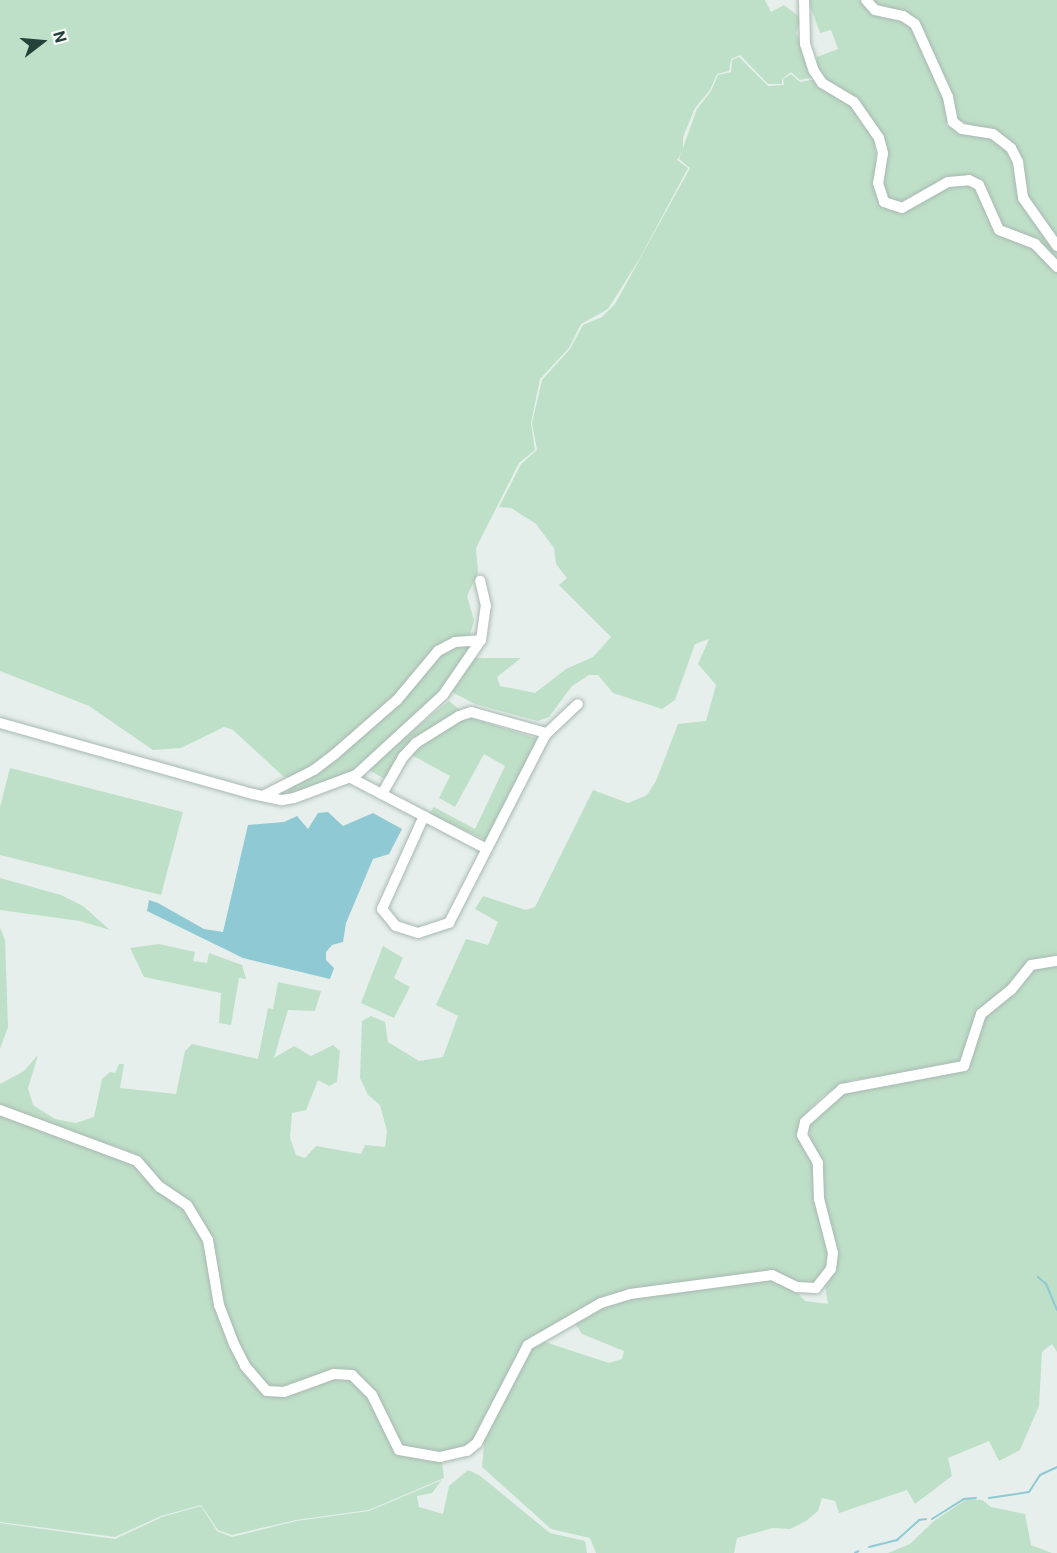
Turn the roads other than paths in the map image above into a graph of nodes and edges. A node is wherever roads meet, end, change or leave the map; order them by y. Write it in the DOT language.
graph roads {
  1 [pos="804,0"];
  2 [pos="866,0"];
  3 [pos="1057,246"];
  4 [pos="1057,267"];
  5 [pos="480,581"];
  6 [pos="481,640"];
  7 [pos="578,704"];
  8 [pos="0,723"];
  9 [pos="546,733"];
  10 [pos="351,778"];
  11 [pos="382,794"];
  12 [pos="262,796"];
  13 [pos="424,816"];
  14 [pos="487,849"];
  15 [pos="1057,961"];
  16 [pos="0,1110"];
  1 -- 4 [label="street"];
  2 -- 3 [label="street"];
  5 -- 6 [label="street"];
  6 -- 10 [label="street"];
  6 -- 12 [label="street"];
  7 -- 9 [label="street"];
  8 -- 12 [label="street"];
  9 -- 11 [label="street"];
  9 -- 14 [label="street"];
  10 -- 11 [label="street"];
  10 -- 12 [label="street"];
  11 -- 13 [label="street"];
  13 -- 14 [label="street"];
  13 -- 14 [label="street"];
  15 -- 16 [label="street"];
}
